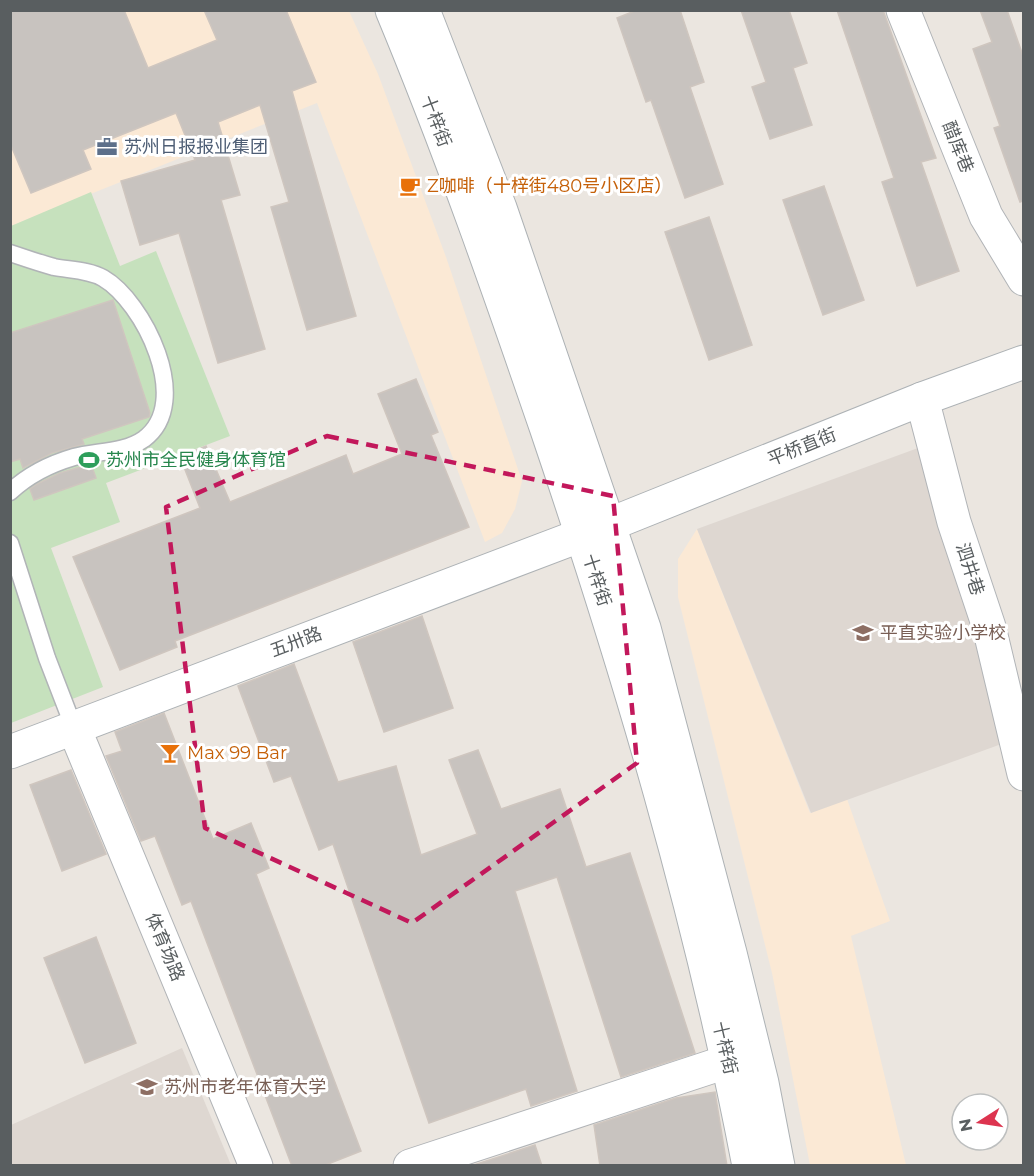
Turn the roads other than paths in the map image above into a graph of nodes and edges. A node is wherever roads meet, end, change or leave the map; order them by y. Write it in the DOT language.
graph roads {
  1 [pos="392,10"];
  2 [pos="423,10"];
  3 [pos="903,10"];
  4 [pos="10,253"];
  5 [pos="1023,279"];
  6 [pos="1023,362"];
  7 [pos="922,399"];
  8 [pos="10,492"];
  9 [pos="595,529"];
  10 [pos="10,543"];
  11 [pos="74,728"];
  12 [pos="10,752"];
  13 [pos="1023,774"];
  14 [pos="729,1061"];
  15 [pos="256,1166"];
  16 [pos="410,1166"];
  17 [pos="749,1166"];
  18 [pos="778,1166"];
  1 -- 9 [label="street, 十梓街"];
  2 -- 9 [label="street, 十梓街"];
  3 -- 5 [label="street, 醋库巷"];
  4 -- 8 [label="lane"];
  6 -- 7 [label="street, 平桥直街"];
  7 -- 9 [label="street, 平桥直街"];
  7 -- 13 [label="street, 泗井巷"];
  9 -- 11 [label="street, 五卅路"];
  9 -- 14 [label="street, 十梓街"];
  9 -- 18 [label="street, 十梓街"];
  10 -- 11 [label="lane"];
  11 -- 12 [label="street, 五卅路"];
  11 -- 15 [label="street, 体育场路"];
  14 -- 16 [label="street"];
  14 -- 17 [label="street, 十梓街"];
}
